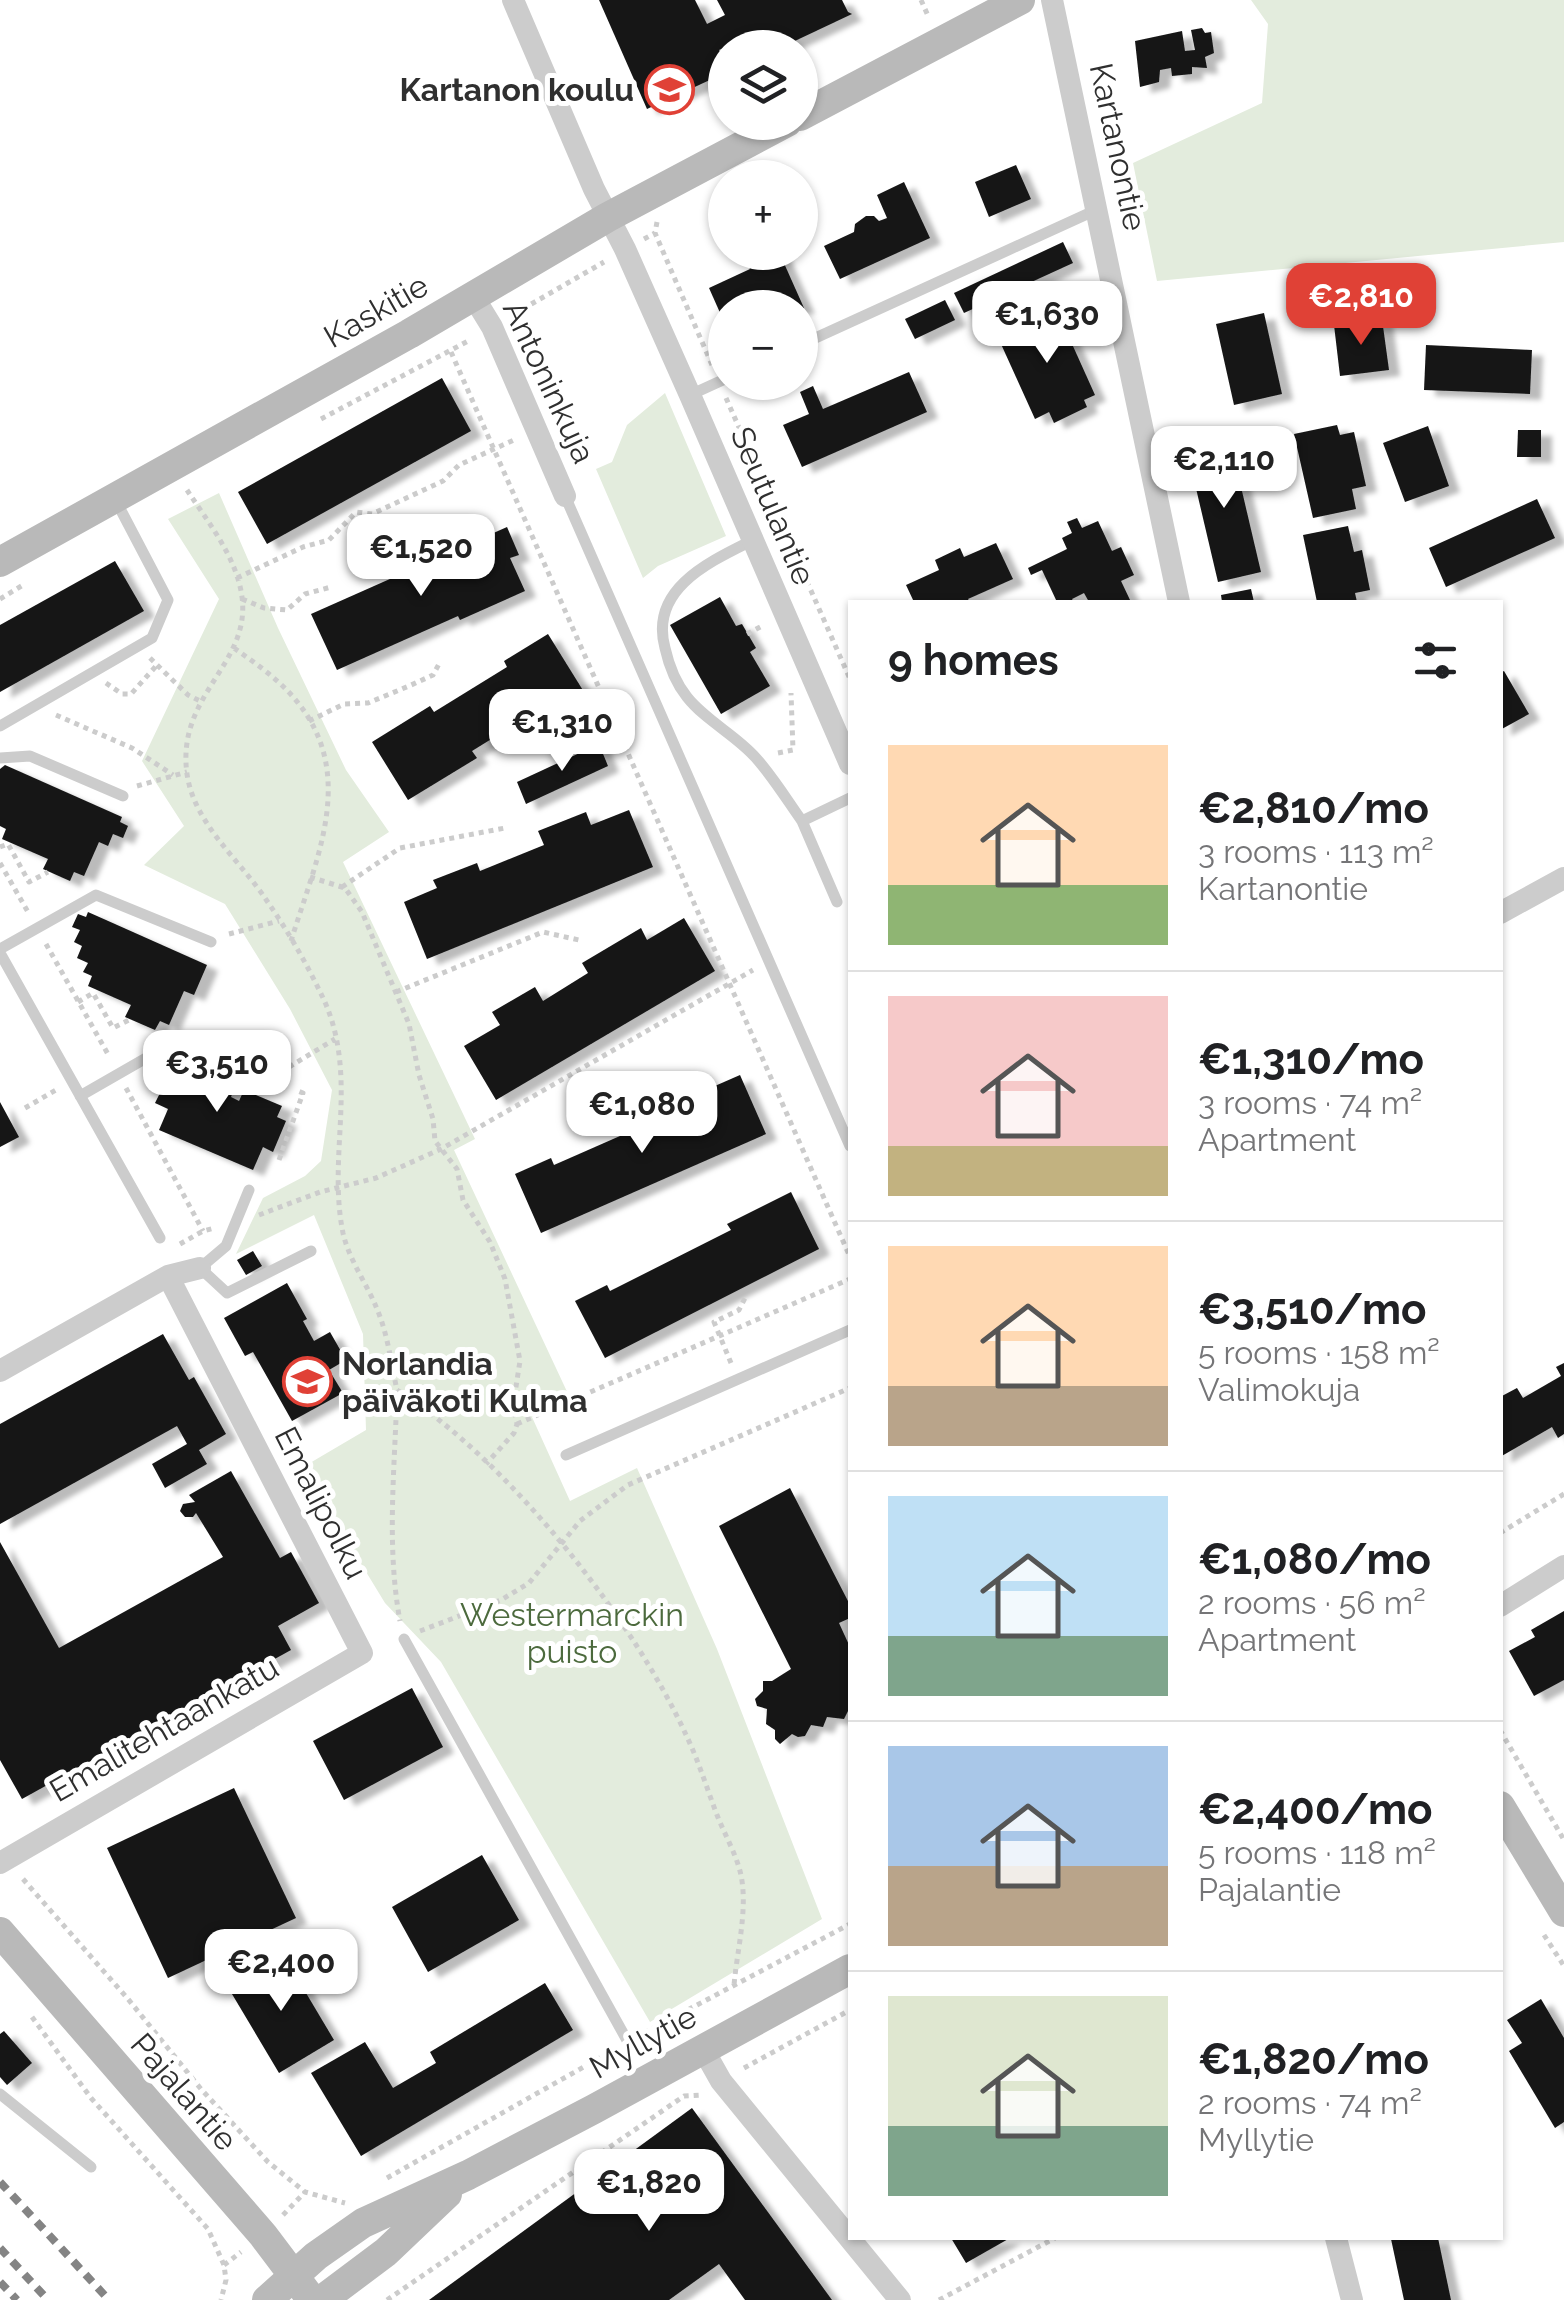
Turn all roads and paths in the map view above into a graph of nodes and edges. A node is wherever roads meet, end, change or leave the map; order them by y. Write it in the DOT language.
graph roads {
  1 [pos="514,0"];
  2 [pos="921,0"];
  3 [pos="1020,0"];
  4 [pos="1052,0"];
  5 [pos="930,20"];
  6 [pos="818,107"];
  7 [pos="753,140"];
  8 [pos="652,194"];
  9 [pos="1096,210"];
  10 [pos="608,217"];
  11 [pos="474,296"];
  12 [pos="818,337"];
  13 [pos="708,350"];
  14 [pos="450,352"];
  15 [pos="708,387"];
  16 [pos="690,395"];
  17 [pos="730,400"];
  18 [pos="537,430"];
  19 [pos="495,450"];
  20 [pos="172,466"];
  21 [pos="566,496"];
  22 [pos="115,498"];
  23 [pos="753,540"];
  24 [pos="0,562"];
  25 [pos="238,578"];
  26 [pos="330,588"];
  27 [pos="242,599"];
  28 [pos="1178,600"];
  29 [pos="768,622"];
  30 [pos="748,634"];
  31 [pos="138,646"];
  32 [pos="234,648"];
  33 [pos="440,662"];
  34 [pos="157,665"];
  35 [pos="92,673"];
  36 [pos="848,673"];
  37 [pos="797,688"];
  38 [pos="200,701"];
  39 [pos="35,706"];
  40 [pos="310,721"];
  41 [pos="0,726"];
  42 [pos="755,756"];
  43 [pos="0,758"];
  44 [pos="848,759"];
  45 [pos="187,772"];
  46 [pos="173,775"];
  47 [pos="120,795"];
  48 [pos="848,799"];
  49 [pos="802,821"];
  50 [pos="505,828"];
  51 [pos="0,848"];
  52 [pos="0,862"];
  53 [pos="48,872"];
  54 [pos="310,877"];
  55 [pos="1564,878"];
  56 [pos="342,887"];
  57 [pos="838,902"];
  58 [pos="1503,911"];
  59 [pos="279,921"];
  60 [pos="37,928"];
  61 [pos="291,940"];
  62 [pos="579,940"];
  63 [pos="211,942"];
  64 [pos="0,951"];
  65 [pos="769,961"];
  66 [pos="5,974"];
  67 [pos="730,983"];
  68 [pos="396,992"];
  69 [pos="78,1002"];
  70 [pos="130,1019"];
  71 [pos="336,1039"];
  72 [pos="119,1074"];
  73 [pos="72,1082"];
  74 [pos="282,1083"];
  75 [pos="80,1096"];
  76 [pos="25,1108"];
  77 [pos="848,1141"];
  78 [pos="441,1149"];
  79 [pos="278,1160"];
  80 [pos="340,1187"];
  81 [pos="249,1190"];
  82 [pos="235,1224"];
  83 [pos="203,1231"];
  84 [pos="160,1238"];
  85 [pos="167,1251"];
  86 [pos="311,1251"];
  87 [pos="848,1252"];
  88 [pos="200,1268"];
  89 [pos="168,1276"];
  90 [pos="848,1279"];
  91 [pos="746,1296"];
  92 [pos="848,1331"];
  93 [pos="720,1335"];
  94 [pos="0,1371"];
  95 [pos="738,1379"];
  96 [pos="848,1389"];
  97 [pos="397,1390"];
  98 [pos="516,1424"];
  99 [pos="566,1455"];
  100 [pos="486,1464"];
  101 [pos="1564,1494"];
  102 [pos="1503,1532"];
  103 [pos="561,1543"];
  104 [pos="1564,1566"];
  105 [pos="1503,1604"];
  106 [pos="404,1639"];
  107 [pos="362,1653"];
  108 [pos="1503,1735"];
  109 [pos="1503,1811"];
  110 [pos="1564,1840"];
  111 [pos="2,1861"];
  112 [pos="1564,1912"];
  113 [pos="848,1925"];
  114 [pos="4,1948"];
  115 [pos="848,1970"];
  116 [pos="734,1985"];
  117 [pos="23,2004"];
  118 [pos="848,2011"];
  119 [pos="628,2042"];
  120 [pos="703,2050"];
  121 [pos="722,2081"];
  122 [pos="0,2094"];
  123 [pos="91,2167"];
  124 [pos="468,2175"];
  125 [pos="378,2184"];
  126 [pos="306,2192"];
  127 [pos="848,2236"];
  128 [pos="851,2240"];
  129 [pos="1051,2240"];
  130 [pos="1337,2240"];
  131 [pos="294,2275"];
  132 [pos="220,2300"];
  133 [pos="267,2300"];
  134 [pos="312,2300"];
  135 [pos="322,2300"];
  136 [pos="387,2300"];
  137 [pos="900,2300"];
  138 [pos="939,2300"];
  139 [pos="1352,2300"];
  1 -- 10 [label="street, Seutulantie"];
  2 -- 5 [label="path"];
  3 -- 6 [label="street"];
  4 -- 9 [label="street, Kartanontie"];
  7 -- 8 [label="street, Kaskitie"];
  8 -- 10 [label="street, Kaskitie"];
  8 -- 13 [label="path"];
  9 -- 12 [label="lane"];
  9 -- 28 [label="street, Kartanontie"];
  10 -- 11 [label="street, Kaskitie"];
  10 -- 16 [label="street, Seutulantie"];
  11 -- 18 [label="street, Antoninkuja"];
  11 -- 20 [label="street, Kaskitie"];
  14 -- 19 [label="path"];
  15 -- 16 [label="lane"];
  16 -- 23 [label="street, Seutulantie"];
  17 -- 36 [label="path"];
  18 -- 19 [label="path"];
  18 -- 21 [label="street, Antoninkuja"];
  19 -- 25 [label="path"];
  19 -- 67 [label="path"];
  20 -- 22 [label="street, Kaskitie"];
  20 -- 25 [label="path"];
  21 -- 65 [label="lane"];
  22 -- 24 [label="street, Kaskitie"];
  22 -- 31 [label="lane"];
  23 -- 42 [label="lane"];
  23 -- 44 [label="street, Seutulantie"];
  25 -- 27 [label="path"];
  26 -- 27 [label="path"];
  27 -- 32 [label="path"];
  29 -- 30 [label="path"];
  31 -- 34 [label="path"];
  31 -- 35 [label="lane"];
  32 -- 38 [label="path"];
  32 -- 40 [label="path"];
  33 -- 40 [label="path"];
  34 -- 35 [label="path"];
  34 -- 38 [label="path"];
  35 -- 39 [label="lane"];
  37 -- 42 [label="path"];
  38 -- 45 [label="path"];
  39 -- 41 [label="lane"];
  39 -- 46 [label="path"];
  40 -- 54 [label="path"];
  42 -- 49 [label="lane"];
  43 -- 47 [label="lane"];
  45 -- 46 [label="path"];
  45 -- 59 [label="path"];
  46 -- 47 [label="path"];
  48 -- 49 [label="lane"];
  49 -- 57 [label="lane"];
  50 -- 56 [label="path"];
  51 -- 53 [label="path"];
  52 -- 60 [label="path"];
  54 -- 56 [label="path"];
  54 -- 61 [label="path"];
  55 -- 58 [label="street"];
  56 -- 68 [label="path"];
  59 -- 61 [label="path"];
  59 -- 63 [label="path"];
  60 -- 63 [label="lane"];
  60 -- 64 [label="lane"];
  60 -- 69 [label="path"];
  61 -- 71 [label="path"];
  62 -- 68 [label="path"];
  64 -- 66 [label="lane"];
  65 -- 67 [label="path"];
  65 -- 77 [label="lane"];
  66 -- 73 [label="lane"];
  67 -- 78 [label="path"];
  67 -- 87 [label="path"];
  68 -- 78 [label="path"];
  69 -- 70 [label="path"];
  69 -- 72 [label="path"];
  71 -- 74 [label="path"];
  71 -- 80 [label="path"];
  72 -- 74 [label="lane"];
  72 -- 75 [label="lane"];
  72 -- 83 [label="path"];
  73 -- 75 [label="lane"];
  73 -- 76 [label="path"];
  74 -- 79 [label="path"];
  75 -- 84 [label="lane"];
  78 -- 80 [label="path"];
  78 -- 98 [label="path"];
  80 -- 82 [label="path"];
  80 -- 97 [label="path"];
  81 -- 82 [label="lane"];
  82 -- 83 [label="path"];
  82 -- 88 [label="lane"];
  83 -- 85 [label="path"];
  86 -- 88 [label="lane"];
  88 -- 89 [label="street"];
  89 -- 94 [label="street"];
  89 -- 107 [label="street, Emalipolku"];
  90 -- 93 [label="path"];
  91 -- 93 [label="path"];
  92 -- 95 [label="lane"];
  93 -- 95 [label="path"];
  93 -- 98 [label="path"];
  95 -- 99 [label="lane"];
  96 -- 103 [label="path"];
  97 -- 100 [label="path"];
  97 -- 106 [label="path"];
  98 -- 100 [label="path"];
  100 -- 103 [label="path"];
  101 -- 102 [label="path"];
  103 -- 106 [label="path"];
  103 -- 116 [label="path"];
  104 -- 105 [label="street"];
  106 -- 119 [label="lane"];
  107 -- 111 [label="street, Emalitehtaankatu"];
  108 -- 110 [label="path"];
  109 -- 112 [label="street"];
  111 -- 126 [label="path"];
  113 -- 116 [label="path"];
  114 -- 131 [label="street, Pajalantie"];
  115 -- 120 [label="street, Myllytie"];
  116 -- 119 [label="path"];
  117 -- 132 [label="path"];
  118 -- 121 [label="path"];
  119 -- 125 [label="path"];
  120 -- 121 [label="street"];
  120 -- 124 [label="street, Myllytie"];
  121 -- 127 [label="street"];
  121 -- 136 [label="path"];
  122 -- 123 [label="lane"];
  124 -- 131 [label="street, Myllytie"];
  124 -- 135 [label="street, Myllytie"];
  128 -- 137 [label="street"];
  129 -- 138 [label="path"];
  130 -- 139 [label="street"];
  131 -- 133 [label="street, Myllytie"];
  131 -- 134 [label="street, Pajalantie"];
}
